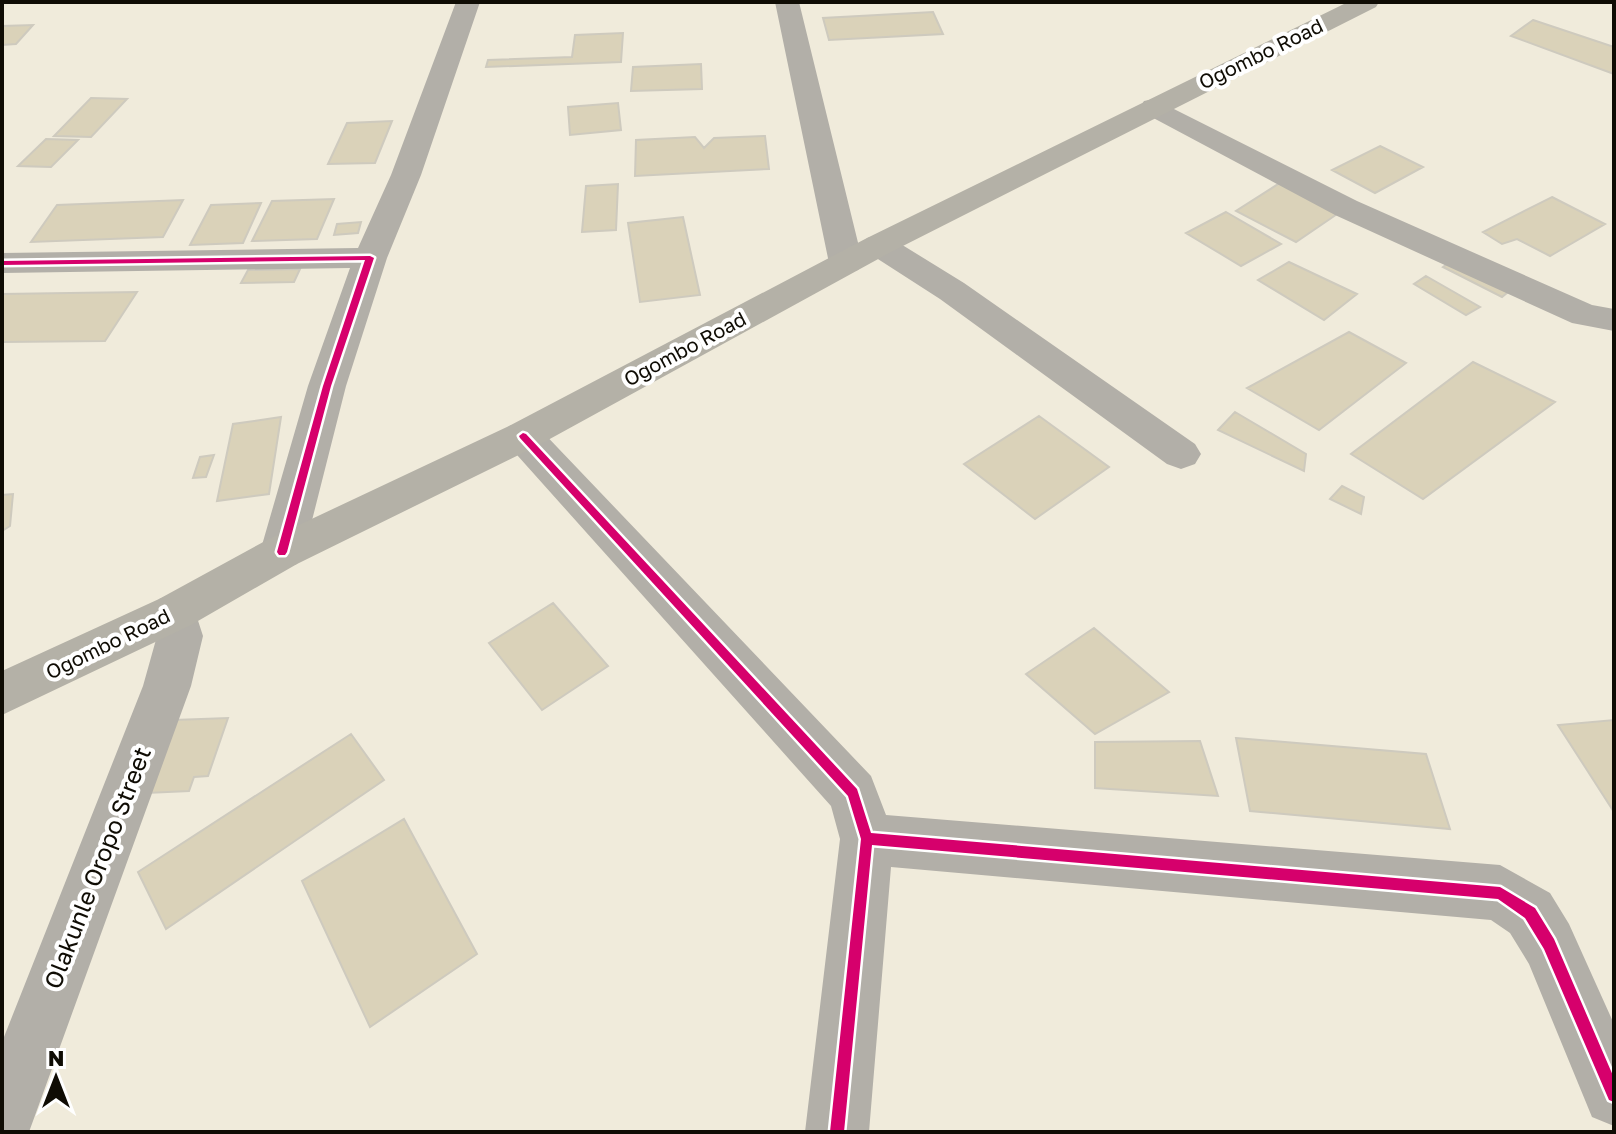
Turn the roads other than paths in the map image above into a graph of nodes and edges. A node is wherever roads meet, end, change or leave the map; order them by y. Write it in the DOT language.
graph roads {
  1 [pos="468,2"];
  2 [pos="787,2"];
  3 [pos="1367,2"];
  4 [pos="1154,107"];
  5 [pos="879,245"];
  6 [pos="370,258"];
  7 [pos="2,263"];
  8 [pos="846,263"];
  9 [pos="1614,320"];
  10 [pos="523,436"];
  11 [pos="1181,454"];
  12 [pos="282,552"];
  13 [pos="175,612"];
  14 [pos="2,694"];
  15 [pos="867,839"];
  16 [pos="1614,1095"];
  17 [pos="2,1122"];
  18 [pos="837,1132"];
  1 -- 6 [label="street"];
  2 -- 8 [label="street"];
  3 -- 4 [label="main road, Ogombo Road"];
  4 -- 5 [label="main road, Ogombo Road"];
  4 -- 9 [label="street"];
  5 -- 8 [label="main road, Ogombo Road"];
  5 -- 11 [label="street"];
  6 -- 7 [label="street"];
  6 -- 12 [label="street"];
  8 -- 10 [label="main road, Ogombo Road"];
  10 -- 12 [label="main road, Ogombo Road"];
  10 -- 15 [label="street"];
  12 -- 13 [label="main road, Ogombo Road"];
  13 -- 14 [label="main road, Ogombo Road"];
  13 -- 17 [label="street, Olakunle Oropo Street"];
  15 -- 16 [label="street"];
  15 -- 18 [label="street"];
}
